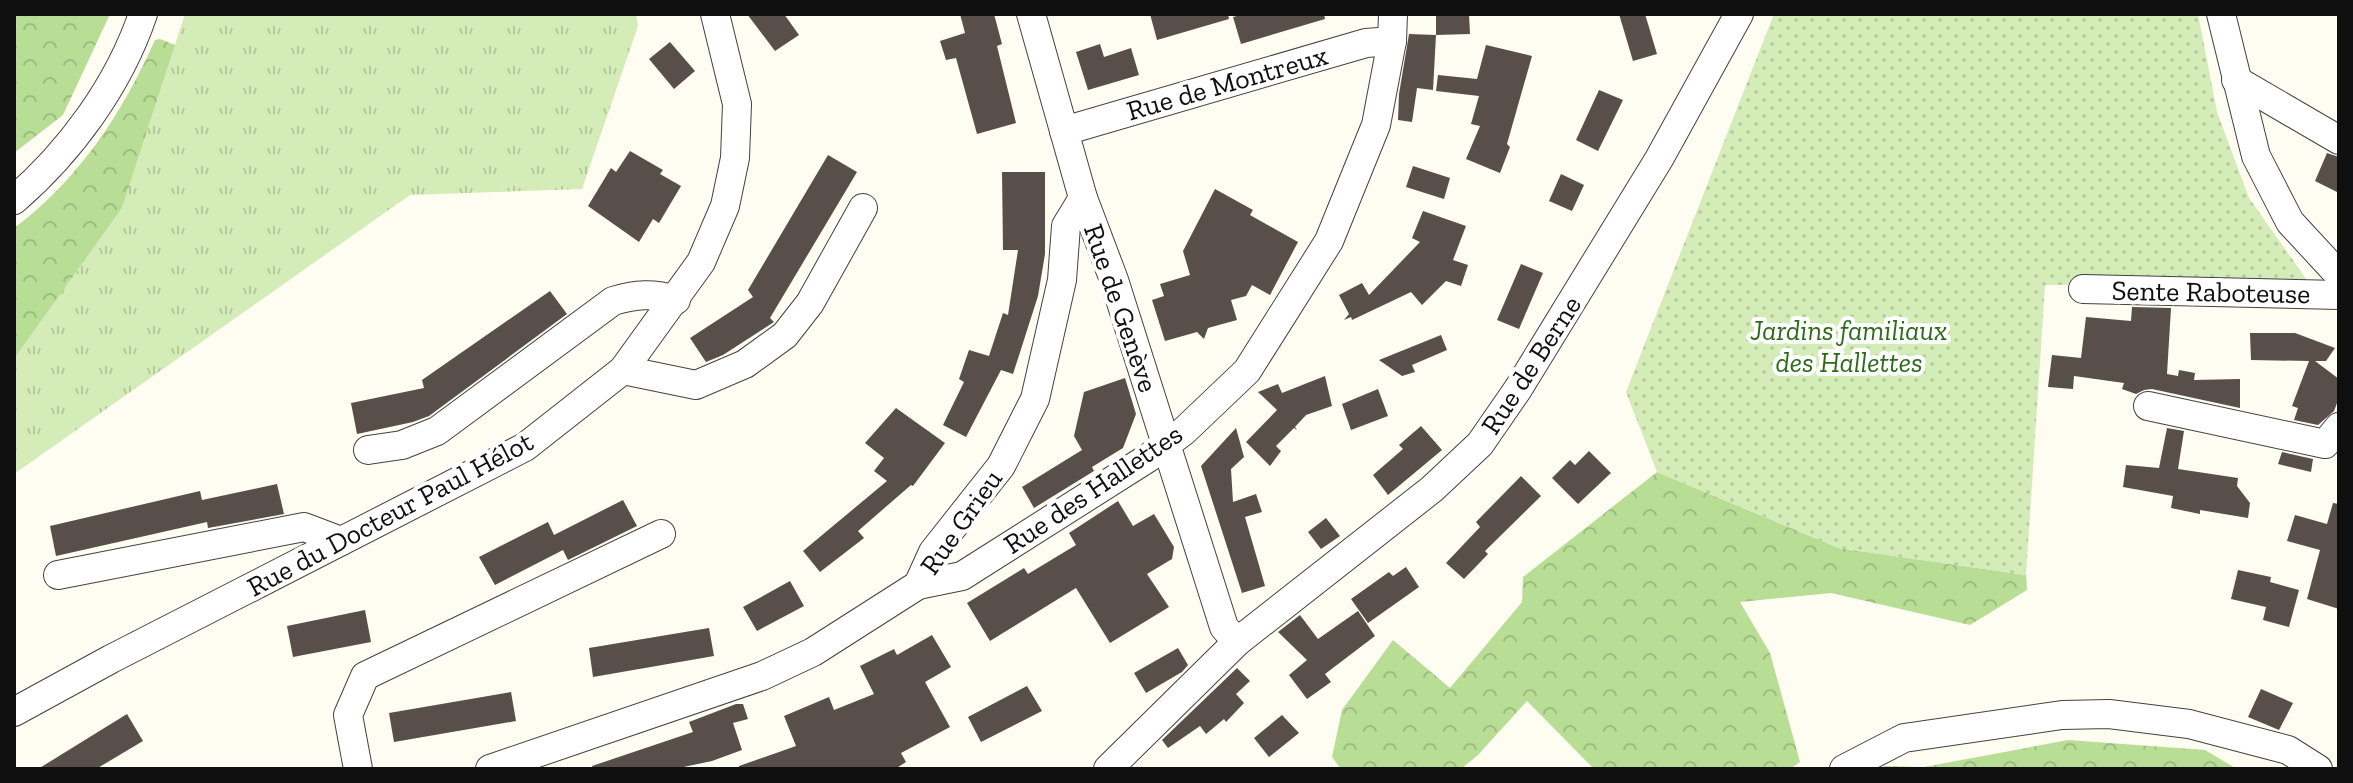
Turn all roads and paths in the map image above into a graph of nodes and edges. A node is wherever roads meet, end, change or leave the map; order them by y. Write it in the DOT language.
graph roads {
  1 [pos="143,14"];
  2 [pos="715,14"];
  3 [pos="1031,14"];
  4 [pos="1739,14"];
  5 [pos="2221,14"];
  6 [pos="1392,27"];
  7 [pos="2236,80"];
  8 [pos="1064,131"];
  9 [pos="2339,140"];
  10 [pos="1083,198"];
  11 [pos="14,200"];
  12 [pos="863,208"];
  13 [pos="2339,275"];
  14 [pos="2083,289"];
  15 [pos="2339,295"];
  16 [pos="676,300"];
  17 [pos="623,370"];
  18 [pos="2148,406"];
  19 [pos="2339,427"];
  20 [pos="1166,444"];
  21 [pos="368,450"];
  22 [pos="661,534"];
  23 [pos="341,541"];
  24 [pos="58,575"];
  25 [pos="918,585"];
  26 [pos="1237,642"];
  27 [pos="14,712"];
  28 [pos="358,769"];
  29 [pos="490,769"];
  30 [pos="1108,769"];
  31 [pos="1844,769"];
  32 [pos="2318,769"];
  1 -- 11 [label="street"];
  2 -- 16 [label="street, Rue du Docteur Paul Hélot"];
  3 -- 8 [label="street"];
  4 -- 26 [label="street, Rue de Berne"];
  5 -- 7 [label="street"];
  6 -- 8 [label="street, Rue de Montreux"];
  6 -- 20 [label="street, Rue des Hallettes"];
  7 -- 9 [label="street"];
  7 -- 13 [label="street"];
  8 -- 10 [label="street"];
  10 -- 20 [label="street, Rue de Genève"];
  10 -- 25 [label="street, Rue Grieu"];
  12 -- 17 [label="street"];
  14 -- 15 [label="street, Sente Raboteuse"];
  16 -- 17 [label="street, Rue du Docteur Paul Hélot"];
  16 -- 21 [label="street"];
  17 -- 23 [label="street, Rue du Docteur Paul Hélot"];
  18 -- 19 [label="street"];
  20 -- 25 [label="street, Rue des Hallettes"];
  20 -- 26 [label="street, Rue de Genève"];
  22 -- 28 [label="street"];
  23 -- 24 [label="street"];
  23 -- 27 [label="street, Rue du Docteur Paul Hélot"];
  25 -- 29 [label="street, Rue Grieu"];
  26 -- 30 [label="street, Rue de Berne"];
  31 -- 32 [label="street"];
}
